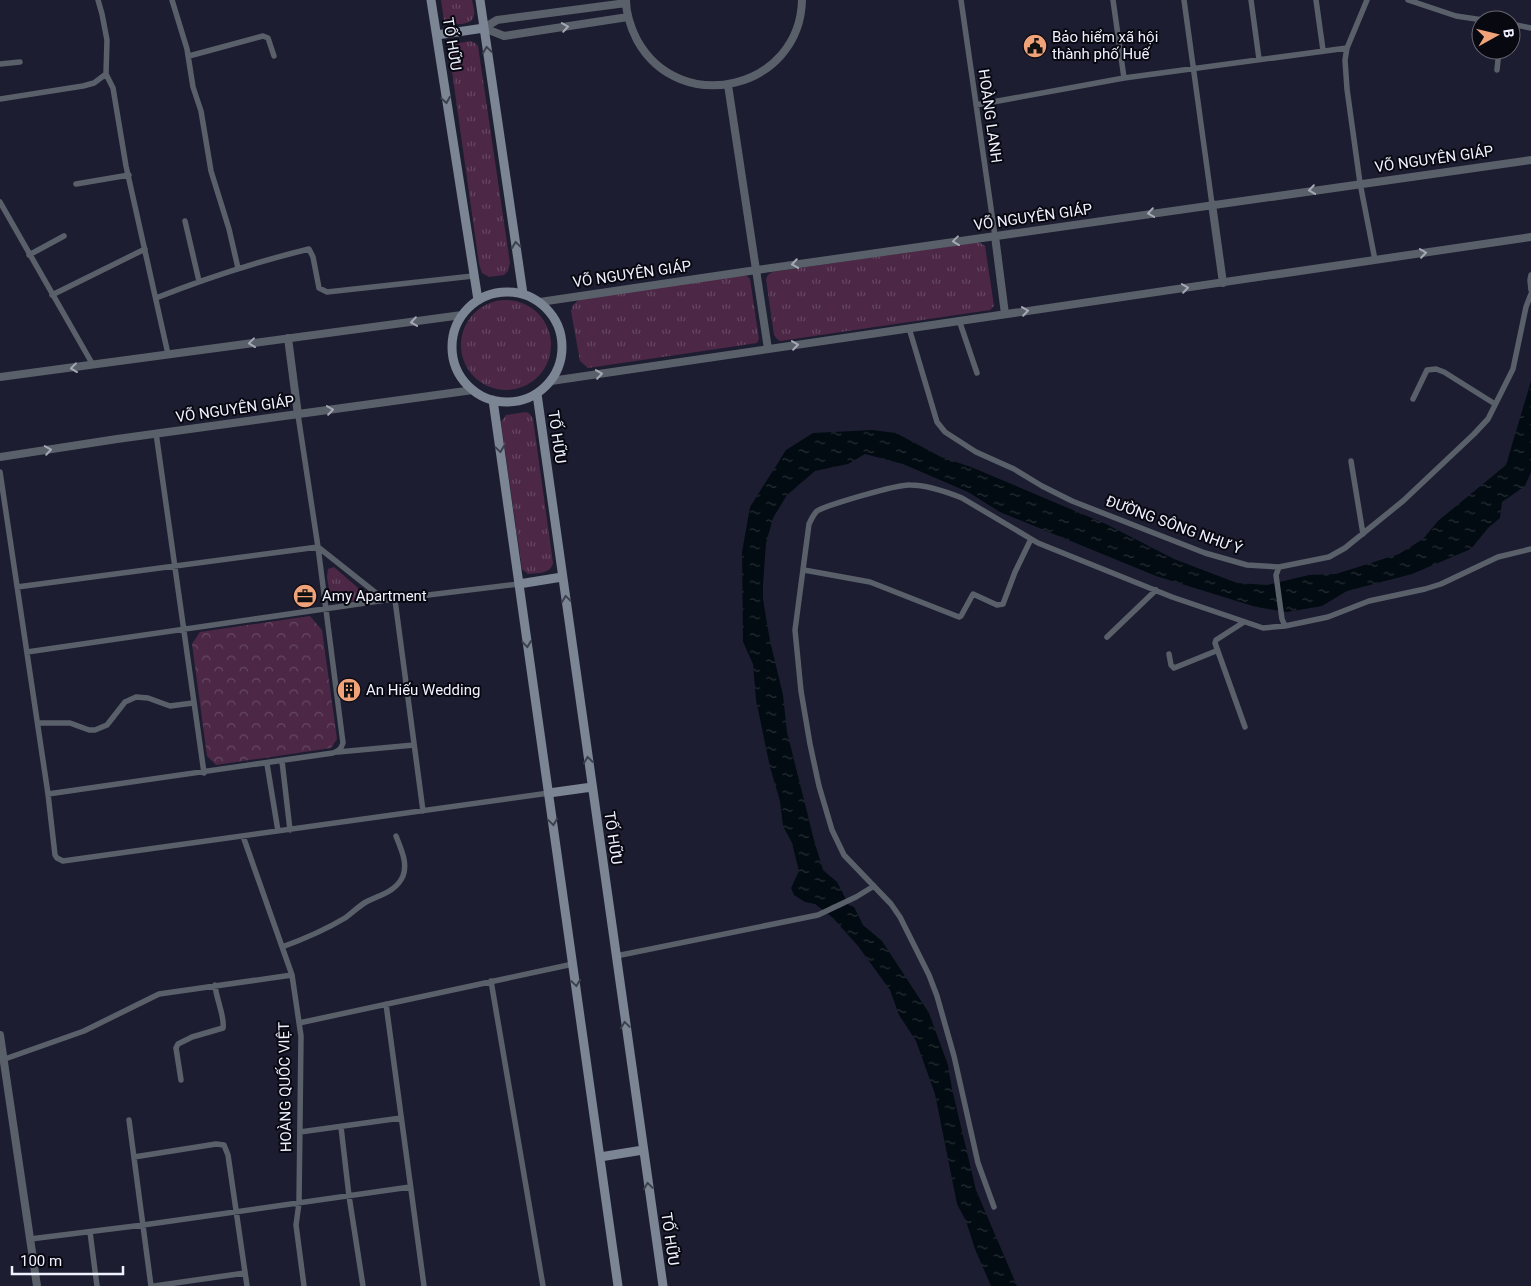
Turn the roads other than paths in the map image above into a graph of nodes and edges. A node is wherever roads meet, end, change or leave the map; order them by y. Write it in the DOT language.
graph roads {
  1 [pos="98,0"];
  2 [pos="172,0"];
  3 [pos="431,0"];
  4 [pos="480,0"];
  5 [pos="802,0"];
  6 [pos="961,0"];
  7 [pos="1113,0"];
  8 [pos="1184,0"];
  9 [pos="1251,0"];
  10 [pos="1316,0"];
  11 [pos="1367,0"];
  12 [pos="1408,0"];
  13 [pos="626,1"];
  14 [pos="589,8"];
  15 [pos="536,15"];
  16 [pos="628,17"];
  17 [pos="1471,18"];
  18 [pos="591,22"];
  19 [pos="484,28"];
  20 [pos="538,31"];
  21 [pos="437,35"];
  22 [pos="1347,48"];
  23 [pos="1323,50"];
  24 [pos="189,56"];
  25 [pos="274,56"];
  26 [pos="1259,59"];
  27 [pos="1498,60"];
  28 [pos="20,62"];
  29 [pos="0,64"];
  30 [pos="1193,69"];
  31 [pos="1497,70"];
  32 [pos="106,74"];
  33 [pos="1124,78"];
  34 [pos="728,85"];
  35 [pos="0,99"];
  36 [pos="976,105"];
  37 [pos="1531,160"];
  38 [pos="128,175"];
  39 [pos="1360,183"];
  40 [pos="76,184"];
  41 [pos="0,202"];
  42 [pos="1212,204"];
  43 [pos="186,221"];
  44 [pos="64,236"];
  45 [pos="995,236"];
  46 [pos="1531,237"];
  47 [pos="144,249"];
  48 [pos="29,255"];
  49 [pos="1375,260"];
  50 [pos="238,268"];
  51 [pos="756,270"];
  52 [pos="1531,275"];
  53 [pos="473,276"];
  54 [pos="199,281"];
  55 [pos="1223,283"];
  56 [pos="1531,292"];
  57 [pos="523,294"];
  58 [pos="52,295"];
  59 [pos="156,298"];
  60 [pos="478,300"];
  61 [pos="540,302"];
  62 [pos="1005,314"];
  63 [pos="462,315"];
  64 [pos="959,320"];
  65 [pos="910,328"];
  66 [pos="288,338"];
  67 [pos="768,349"];
  68 [pos="168,354"];
  69 [pos="93,365"];
  70 [pos="978,372"];
  71 [pos="0,377"];
  72 [pos="551,381"];
  73 [pos="473,390"];
  74 [pos="537,394"];
  75 [pos="1413,399"];
  76 [pos="493,400"];
  77 [pos="1495,404"];
  78 [pos="298,415"];
  79 [pos="156,434"];
  80 [pos="0,458"];
  81 [pos="1351,461"];
  82 [pos="0,472"];
  83 [pos="1363,534"];
  84 [pos="1031,539"];
  85 [pos="318,547"];
  86 [pos="1531,549"];
  87 [pos="1278,567"];
  88 [pos="175,568"];
  89 [pos="804,570"];
  90 [pos="562,577"];
  91 [pos="519,584"];
  92 [pos="17,587"];
  93 [pos="1156,590"];
  94 [pos="387,600"];
  95 [pos="395,600"];
  96 [pos="326,610"];
  97 [pos="1244,622"];
  98 [pos="1285,626"];
  99 [pos="183,629"];
  100 [pos="1106,637"];
  101 [pos="27,652"];
  102 [pos="1216,652"];
  103 [pos="1169,654"];
  104 [pos="193,703"];
  105 [pos="38,723"];
  106 [pos="1245,727"];
  107 [pos="414,745"];
  108 [pos="338,752"];
  109 [pos="282,761"];
  110 [pos="267,764"];
  111 [pos="204,773"];
  112 [pos="592,787"];
  113 [pos="549,793"];
  114 [pos="48,794"];
  115 [pos="423,811"];
  116 [pos="290,830"];
  117 [pos="278,831"];
  118 [pos="243,836"];
  119 [pos="396,836"];
  120 [pos="874,886"];
  121 [pos="282,947"];
  122 [pos="616,956"];
  123 [pos="574,964"];
  124 [pos="292,975"];
  125 [pos="491,981"];
  126 [pos="215,985"];
  127 [pos="386,1004"];
  128 [pos="299,1023"];
  129 [pos="0,1035"];
  130 [pos="2,1060"];
  131 [pos="181,1080"];
  132 [pos="401,1118"];
  133 [pos="129,1120"];
  134 [pos="341,1127"];
  135 [pos="300,1132"];
  136 [pos="643,1150"];
  137 [pos="600,1156"];
  138 [pos="134,1157"];
  139 [pos="410,1187"];
  140 [pos="349,1196"];
  141 [pos="299,1202"];
  142 [pos="994,1207"];
  143 [pos="237,1212"];
  144 [pos="143,1225"];
  145 [pos="90,1232"];
  146 [pos="30,1239"];
  147 [pos="245,1273"];
  148 [pos="37,1286"];
  149 [pos="97,1286"];
  150 [pos="152,1286"];
  151 [pos="247,1286"];
  152 [pos="304,1286"];
  153 [pos="363,1286"];
  154 [pos="424,1286"];
  155 [pos="543,1286"];
  156 [pos="618,1286"];
  157 [pos="663,1286"];
  1 -- 32 [label="street"];
  2 -- 24 [label="street"];
  3 -- 21 [label="main road, TỐ HỮU"];
  4 -- 19 [label="main road"];
  5 -- 34 [label="street"];
  6 -- 36 [label="street, HOÀNG LANH"];
  7 -- 33 [label="street"];
  8 -- 30 [label="street"];
  9 -- 26 [label="street"];
  10 -- 23 [label="street"];
  11 -- 22 [label="street"];
  12 -- 17 [label="street"];
  13 -- 14 [label="street"];
  13 -- 16 [label="street"];
  14 -- 15 [label="street"];
  14 -- 18 [label="street"];
  15 -- 19 [label="street"];
  15 -- 20 [label="street"];
  16 -- 18 [label="street"];
  16 -- 34 [label="street"];
  20 -- 18 [label="street, one-way"];
  19 -- 20 [label="street"];
  19 -- 21 [label="main road"];
  57 -- 19 [label="main road, one-way"];
  21 -- 53 [label="main road, TỐ HỮU, one-way"];
  22 -- 23 [label="street"];
  22 -- 39 [label="street"];
  23 -- 26 [label="street"];
  24 -- 25 [label="street"];
  24 -- 50 [label="street"];
  26 -- 30 [label="street"];
  27 -- 31 [label="street"];
  28 -- 29 [label="street"];
  30 -- 33 [label="street"];
  30 -- 42 [label="street"];
  32 -- 35 [label="street"];
  32 -- 38 [label="street"];
  33 -- 36 [label="street"];
  34 -- 51 [label="street"];
  36 -- 45 [label="street, HOÀNG LANH"];
  37 -- 39 [label="street, VÕ NGUYÊN GIÁP"];
  38 -- 40 [label="street"];
  38 -- 47 [label="street"];
  39 -- 42 [label="street, VÕ NGUYÊN GIÁP, one-way"];
  39 -- 49 [label="street"];
  41 -- 48 [label="street"];
  42 -- 45 [label="street, VÕ NGUYÊN GIÁP, one-way"];
  42 -- 55 [label="street"];
  43 -- 54 [label="street"];
  44 -- 48 [label="street"];
  45 -- 51 [label="street, VÕ NGUYÊN GIÁP, one-way"];
  45 -- 62 [label="street"];
  49 -- 46 [label="street, one-way"];
  47 -- 58 [label="street"];
  47 -- 59 [label="street"];
  48 -- 58 [label="street"];
  49 -- 55 [label="street"];
  50 -- 53 [label="street"];
  50 -- 54 [label="street"];
  51 -- 61 [label="street, VÕ NGUYÊN GIÁP"];
  51 -- 67 [label="street"];
  52 -- 56 [label="street, ĐƯỜNG SÔNG NHƯ Ý"];
  53 -- 60 [label="main road, TỐ HỮU"];
  54 -- 59 [label="street"];
  62 -- 55 [label="street, one-way"];
  56 -- 77 [label="street, ĐƯỜNG SÔNG NHƯ Ý"];
  57 -- 60 [label="main road"];
  57 -- 61 [label="main road"];
  58 -- 69 [label="street"];
  59 -- 68 [label="street"];
  60 -- 63 [label="main road"];
  61 -- 72 [label="main road"];
  62 -- 64 [label="street"];
  63 -- 66 [label="street, one-way"];
  63 -- 73 [label="main road"];
  64 -- 65 [label="street"];
  64 -- 70 [label="street"];
  67 -- 65 [label="street, one-way"];
  65 -- 87 [label="street, ĐƯỜNG SÔNG NHƯ Ý"];
  66 -- 68 [label="street, one-way"];
  66 -- 78 [label="street"];
  72 -- 67 [label="street, one-way"];
  68 -- 69 [label="street"];
  69 -- 71 [label="street, one-way"];
  72 -- 74 [label="main road"];
  73 -- 76 [label="main road"];
  78 -- 73 [label="street, VÕ NGUYÊN GIÁP, one-way"];
  74 -- 76 [label="main road"];
  74 -- 90 [label="main road, TỐ HỮU"];
  75 -- 77 [label="street"];
  76 -- 91 [label="main road, one-way"];
  77 -- 83 [label="street, ĐƯỜNG SÔNG NHƯ Ý"];
  78 -- 79 [label="street, VÕ NGUYÊN GIÁP"];
  78 -- 85 [label="street"];
  80 -- 79 [label="street, VÕ NGUYÊN GIÁP, one-way"];
  79 -- 88 [label="street"];
  81 -- 83 [label="street"];
  82 -- 92 [label="street"];
  83 -- 87 [label="street, ĐƯỜNG SÔNG NHƯ Ý"];
  84 -- 89 [label="street"];
  84 -- 89 [label="street"];
  84 -- 93 [label="street"];
  85 -- 88 [label="street"];
  85 -- 94 [label="street"];
  85 -- 96 [label="street"];
  86 -- 98 [label="street"];
  87 -- 98 [label="street"];
  88 -- 92 [label="street"];
  88 -- 99 [label="street"];
  89 -- 120 [label="street"];
  90 -- 91 [label="main road"];
  112 -- 90 [label="main road, TỐ HỮU, one-way"];
  91 -- 95 [label="street"];
  91 -- 113 [label="main road, one-way"];
  92 -- 101 [label="street"];
  93 -- 97 [label="street"];
  93 -- 100 [label="street"];
  94 -- 95 [label="street"];
  94 -- 96 [label="street"];
  95 -- 107 [label="street"];
  96 -- 99 [label="street"];
  96 -- 108 [label="street"];
  97 -- 98 [label="street"];
  97 -- 102 [label="street"];
  99 -- 101 [label="street"];
  99 -- 104 [label="street"];
  101 -- 105 [label="street"];
  102 -- 103 [label="street"];
  102 -- 106 [label="street"];
  104 -- 105 [label="street"];
  104 -- 111 [label="street"];
  105 -- 114 [label="street"];
  107 -- 108 [label="street"];
  107 -- 115 [label="street"];
  108 -- 109 [label="street"];
  109 -- 110 [label="street"];
  109 -- 116 [label="street"];
  110 -- 111 [label="street"];
  110 -- 117 [label="street"];
  111 -- 114 [label="street"];
  112 -- 113 [label="main road"];
  112 -- 122 [label="main road, TỐ HỮU"];
  113 -- 115 [label="street"];
  113 -- 123 [label="main road, one-way"];
  114 -- 118 [label="street"];
  115 -- 116 [label="street"];
  116 -- 117 [label="street"];
  117 -- 118 [label="street"];
  118 -- 121 [label="street, HOÀNG QUỐC VIỆT"];
  119 -- 121 [label="street"];
  120 -- 122 [label="street"];
  120 -- 142 [label="street"];
  121 -- 124 [label="street, HOÀNG QUỐC VIỆT"];
  136 -- 122 [label="main road, TỐ HỮU, one-way"];
  123 -- 125 [label="street"];
  123 -- 137 [label="main road, one-way"];
  124 -- 126 [label="street"];
  124 -- 128 [label="street, HOÀNG QUỐC VIỆT"];
  125 -- 127 [label="street"];
  125 -- 155 [label="street"];
  126 -- 130 [label="street"];
  126 -- 131 [label="street"];
  127 -- 128 [label="street"];
  127 -- 132 [label="street"];
  128 -- 135 [label="street, HOÀNG QUỐC VIỆT"];
  129 -- 130 [label="street"];
  130 -- 146 [label="street"];
  132 -- 134 [label="street"];
  132 -- 139 [label="street"];
  133 -- 138 [label="street"];
  134 -- 135 [label="street"];
  134 -- 140 [label="street"];
  135 -- 141 [label="street, HOÀNG QUỐC VIỆT"];
  136 -- 137 [label="main road"];
  157 -- 136 [label="main road, TỐ HỮU, one-way"];
  137 -- 156 [label="main road"];
  138 -- 143 [label="street"];
  138 -- 144 [label="street"];
  139 -- 140 [label="street"];
  139 -- 154 [label="street"];
  140 -- 141 [label="street"];
  140 -- 153 [label="street"];
  141 -- 143 [label="street"];
  141 -- 152 [label="street, HOÀNG QUỐC VIỆT"];
  143 -- 144 [label="street"];
  143 -- 147 [label="street"];
  144 -- 145 [label="street"];
  144 -- 150 [label="street"];
  145 -- 146 [label="street"];
  145 -- 149 [label="street"];
  146 -- 148 [label="street"];
  147 -- 150 [label="street"];
  147 -- 151 [label="street"];
}
